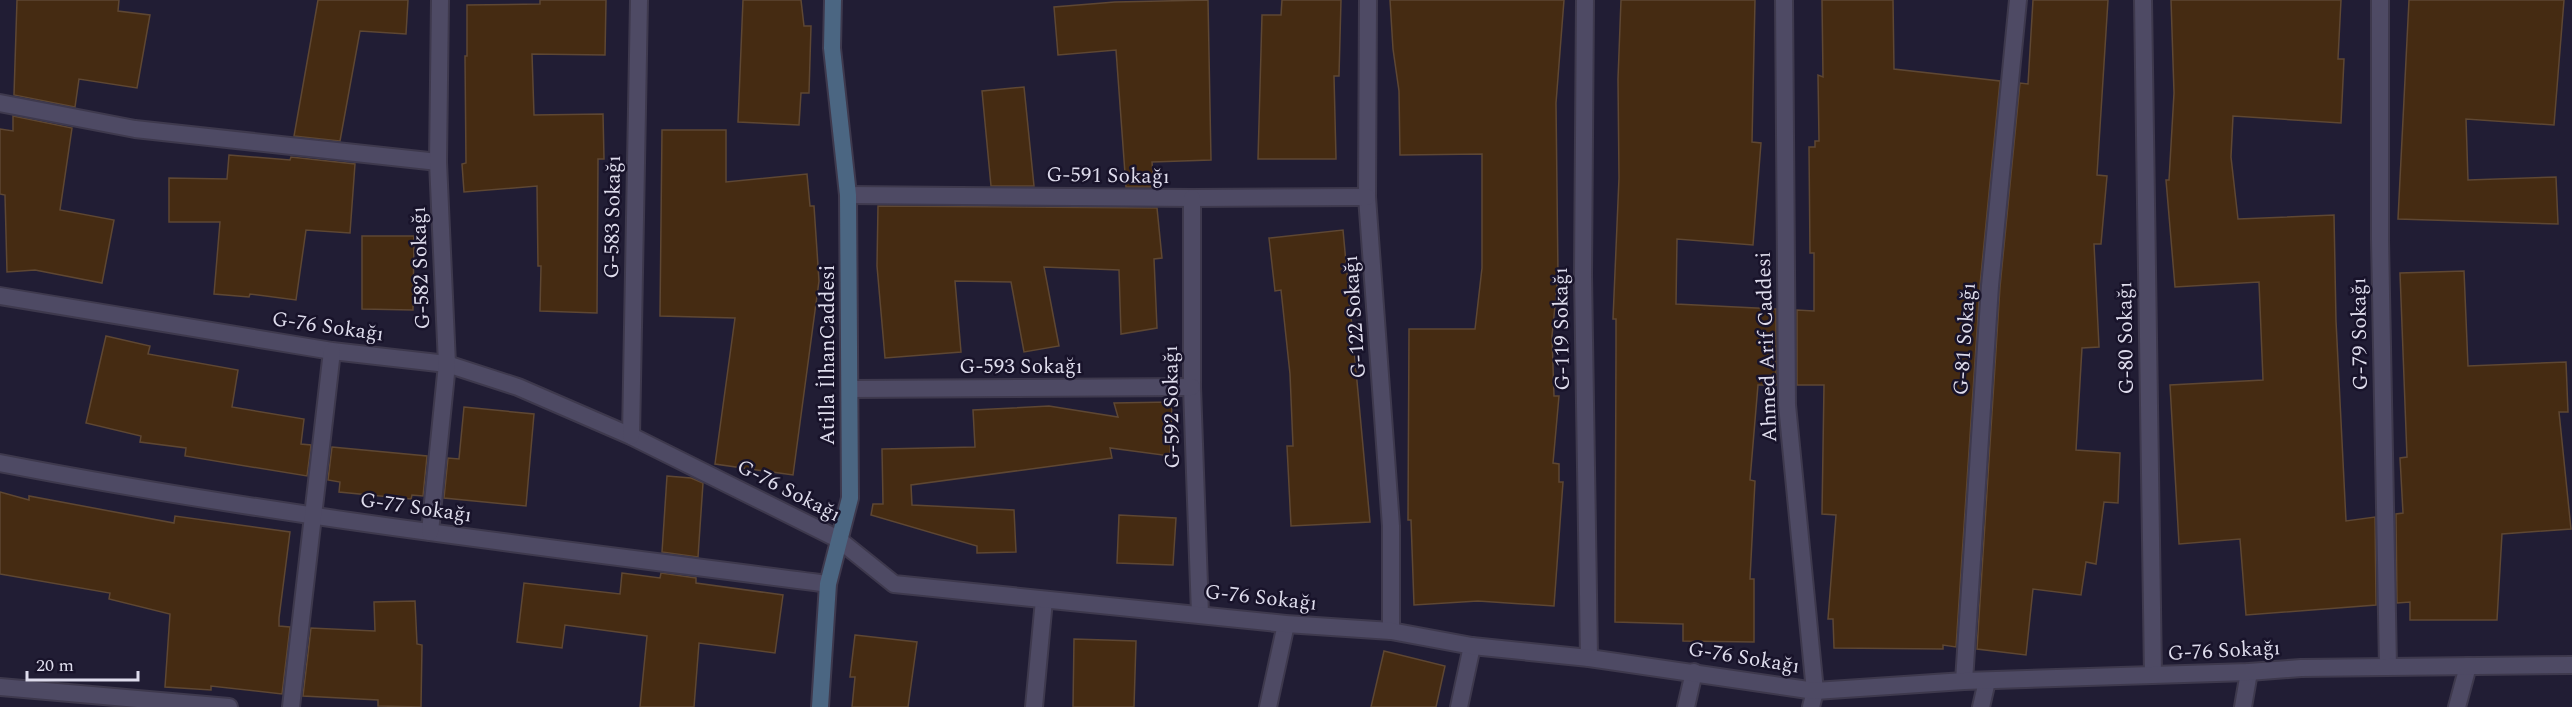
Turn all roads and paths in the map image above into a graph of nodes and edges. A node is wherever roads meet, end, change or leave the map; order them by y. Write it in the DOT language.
graph roads {
  1 [pos="440,0"];
  2 [pos="639,0"];
  3 [pos="833,0"];
  4 [pos="1368,0"];
  5 [pos="1586,0"];
  6 [pos="1784,0"];
  7 [pos="2018,0"];
  8 [pos="2143,0"];
  9 [pos="2380,0"];
  10 [pos="0,103"];
  11 [pos="438,162"];
  12 [pos="848,195"];
  13 [pos="1367,196"];
  14 [pos="1192,198"];
  15 [pos="0,296"];
  16 [pos="332,351"];
  17 [pos="447,364"];
  18 [pos="1191,387"];
  19 [pos="851,389"];
  20 [pos="631,436"];
  21 [pos="0,463"];
  22 [pos="312,516"];
  23 [pos="430,532"];
  24 [pos="838,539"];
  25 [pos="828,584"];
  26 [pos="1044,600"];
  27 [pos="1200,614"];
  28 [pos="1286,624"];
  29 [pos="1391,631"];
  30 [pos="1472,646"];
  31 [pos="1589,658"];
  32 [pos="2572,665"];
  33 [pos="2468,666"];
  34 [pos="2388,668"];
  35 [pos="1694,672"];
  36 [pos="2249,672"];
  37 [pos="2153,675"];
  38 [pos="1964,681"];
  39 [pos="1987,681"];
  40 [pos="0,687"];
  41 [pos="1813,699"];
  42 [pos="229,707"];
  43 [pos="291,707"];
  44 [pos="819,707"];
  45 [pos="1034,707"];
  46 [pos="1268,707"];
  47 [pos="1459,707"];
  48 [pos="1686,707"];
  49 [pos="1981,707"];
  50 [pos="2243,707"];
  51 [pos="2457,707"];
  1 -- 11 [label="street, G-582 Sokağı"];
  2 -- 20 [label="street, G-583 Sokağı"];
  3 -- 12 [label="main road, Atilla İlhanCaddesi"];
  4 -- 13 [label="street, G-122 Sokağı"];
  5 -- 31 [label="street, G-119 Sokağı"];
  6 -- 41 [label="street, Ahmed Arif Caddesi"];
  7 -- 38 [label="street, G-81 Sokağı"];
  8 -- 37 [label="street, G-80 Sokağı"];
  9 -- 34 [label="street, G-79 Sokağı"];
  10 -- 11 [label="street"];
  11 -- 17 [label="street, G-582 Sokağı"];
  12 -- 14 [label="street, G-591 Sokağı"];
  12 -- 19 [label="main road, Atilla İlhanCaddesi"];
  13 -- 14 [label="street, G-591 Sokağı"];
  13 -- 29 [label="street, G-122 Sokağı"];
  14 -- 18 [label="street, G-592 Sokağı"];
  15 -- 16 [label="street, G-76 Sokağı"];
  16 -- 17 [label="street, G-76 Sokağı"];
  16 -- 22 [label="street"];
  17 -- 20 [label="street, G-76 Sokağı"];
  17 -- 23 [label="street, G-582 Sokağı"];
  18 -- 19 [label="street, G-593 Sokağı"];
  18 -- 27 [label="street, G-592 Sokağı"];
  19 -- 24 [label="main road, Atilla İlhanCaddesi"];
  20 -- 24 [label="street, G-76 Sokağı"];
  21 -- 22 [label="street, G-77 Sokağı"];
  22 -- 23 [label="street, G-77 Sokağı"];
  22 -- 43 [label="street"];
  23 -- 25 [label="street, G-77 Sokağı"];
  24 -- 25 [label="main road, Atilla İlhanCaddesi"];
  24 -- 26 [label="street, G-76 Sokağı"];
  25 -- 44 [label="main road, Atilla İlhanCaddesi"];
  26 -- 27 [label="street, G-76 Sokağı"];
  26 -- 45 [label="street"];
  27 -- 28 [label="street, G-76 Sokağı"];
  28 -- 29 [label="street, G-76 Sokağı"];
  28 -- 46 [label="street"];
  29 -- 30 [label="street, G-76 Sokağı"];
  30 -- 31 [label="street, G-76 Sokağı"];
  30 -- 47 [label="street"];
  31 -- 35 [label="street, G-76 Sokağı"];
  32 -- 33 [label="street, G-76 Sokağı"];
  33 -- 34 [label="street, G-76 Sokağı"];
  33 -- 51 [label="street"];
  34 -- 36 [label="street, G-76 Sokağı"];
  35 -- 41 [label="street, G-76 Sokağı"];
  35 -- 48 [label="street"];
  36 -- 37 [label="street, G-76 Sokağı"];
  36 -- 50 [label="street"];
  37 -- 39 [label="street, G-76 Sokağı"];
  38 -- 39 [label="street, G-76 Sokağı"];
  38 -- 41 [label="street, G-76 Sokağı"];
  39 -- 49 [label="street"];
  40 -- 42 [label="street"];
}
